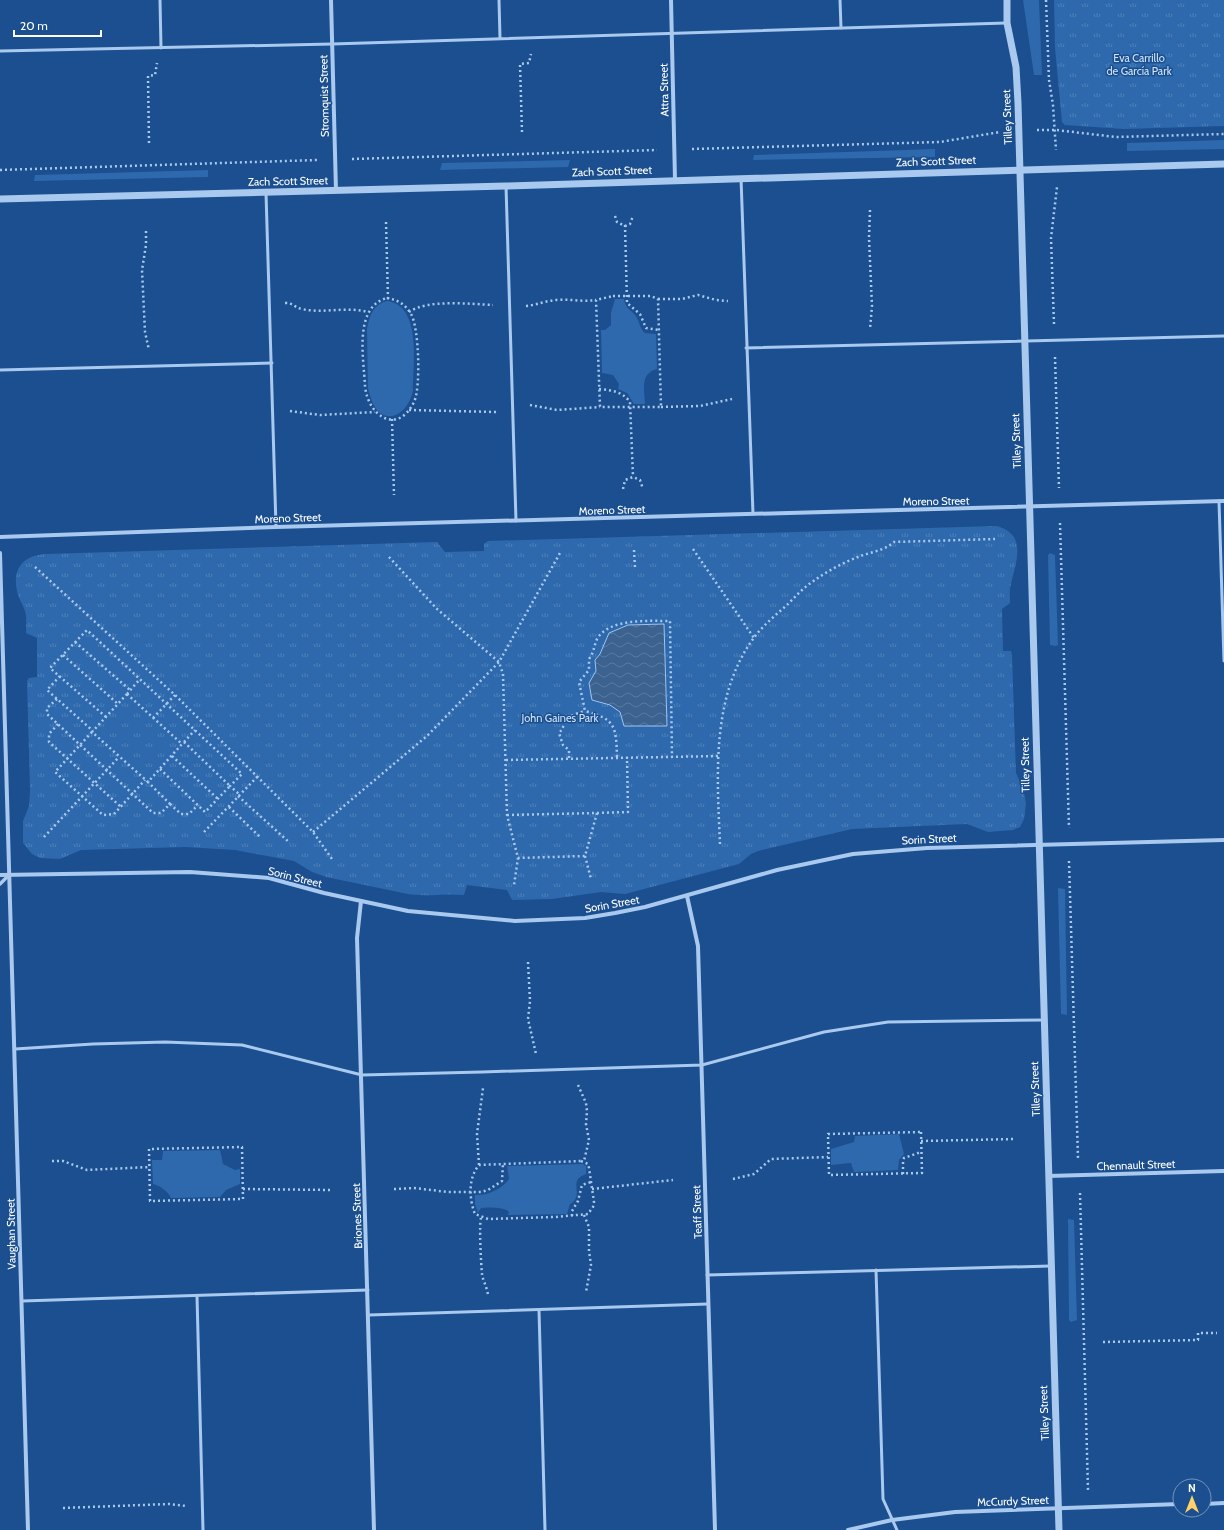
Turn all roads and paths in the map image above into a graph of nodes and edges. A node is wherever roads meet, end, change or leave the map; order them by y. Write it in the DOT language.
graph roads {
  1 [pos="160,0"];
  2 [pos="331,0"];
  3 [pos="499,0"];
  4 [pos="671,0"];
  5 [pos="840,0"];
  6 [pos="1007,0"];
  7 [pos="1046,0"];
  8 [pos="1007,23"];
  9 [pos="841,28"];
  10 [pos="672,33"];
  11 [pos="531,37"];
  12 [pos="500,38"];
  13 [pos="332,44"];
  14 [pos="159,48"];
  15 [pos="0,51"];
  16 [pos="1056,130"];
  17 [pos="1035,131"];
  18 [pos="522,132"];
  19 [pos="1002,132"];
  20 [pos="1224,134"];
  21 [pos="149,143"];
  22 [pos="674,150"];
  23 [pos="1056,155"];
  24 [pos="335,160"];
  25 [pos="1224,164"];
  26 [pos="0,170"];
  27 [pos="1020,170"];
  28 [pos="741,178"];
  29 [pos="675,180"];
  30 [pos="506,186"];
  31 [pos="336,191"];
  32 [pos="266,192"];
  33 [pos="0,199"];
  34 [pos="870,210"];
  35 [pos="615,216"];
  36 [pos="633,216"];
  37 [pos="386,222"];
  38 [pos="625,225"];
  39 [pos="146,231"];
  40 [pos="627,296"];
  41 [pos="388,298"];
  42 [pos="658,299"];
  43 [pos="596,300"];
  44 [pos="744,301"];
  45 [pos="270,304"];
  46 [pos="509,306"];
  47 [pos="368,312"];
  48 [pos="409,312"];
  49 [pos="659,330"];
  50 [pos="1224,336"];
  51 [pos="1024,342"];
  52 [pos="866,346"];
  53 [pos="746,348"];
  54 [pos="272,363"];
  55 [pos="151,366"];
  56 [pos="0,370"];
  57 [pos="599,389"];
  58 [pos="748,398"];
  59 [pos="512,406"];
  60 [pos="600,407"];
  61 [pos="661,407"];
  62 [pos="630,408"];
  63 [pos="273,410"];
  64 [pos="408,410"];
  65 [pos="375,412"];
  66 [pos="512,412"];
  67 [pos="392,419"];
  68 [pos="632,477"];
  69 [pos="623,489"];
  70 [pos="643,489"];
  71 [pos="394,495"];
  72 [pos="1219,501"];
  73 [pos="1224,501"];
  74 [pos="1029,506"];
  75 [pos="753,514"];
  76 [pos="516,522"];
  77 [pos="276,527"];
  78 [pos="1060,535"];
  79 [pos="0,537"];
  80 [pos="995,539"];
  81 [pos="693,549"];
  82 [pos="634,550"];
  83 [pos="0,553"];
  84 [pos="560,553"];
  85 [pos="389,557"];
  86 [pos="35,567"];
  87 [pos="635,568"];
  88 [pos="754,638"];
  89 [pos="76,642"];
  90 [pos="63,655"];
  91 [pos="1224,661"];
  92 [pos="499,662"];
  93 [pos="60,676"];
  94 [pos="140,679"];
  95 [pos="130,690"];
  96 [pos="127,694"];
  97 [pos="175,695"];
  98 [pos="57,699"];
  99 [pos="167,703"];
  100 [pos="118,704"];
  101 [pos="585,711"];
  102 [pos="106,717"];
  103 [pos="153,718"];
  104 [pos="58,724"];
  105 [pos="195,730"];
  106 [pos="93,732"];
  107 [pos="183,743"];
  108 [pos="80,745"];
  109 [pos="172,756"];
  110 [pos="672,756"];
  111 [pos="718,756"];
  112 [pos="120,757"];
  113 [pos="68,758"];
  114 [pos="569,758"];
  115 [pos="617,758"];
  116 [pos="627,758"];
  117 [pos="506,760"];
  118 [pos="160,769"];
  119 [pos="107,770"];
  120 [pos="258,776"];
  121 [pos="146,781"];
  122 [pos="95,783"];
  123 [pos="230,786"];
  124 [pos="133,794"];
  125 [pos="239,795"];
  126 [pos="82,797"];
  127 [pos="218,798"];
  128 [pos="170,804"];
  129 [pos="198,805"];
  130 [pos="121,807"];
  131 [pos="229,807"];
  132 [pos="597,812"];
  133 [pos="507,815"];
  134 [pos="1068,818"];
  135 [pos="204,832"];
  136 [pos="313,832"];
  137 [pos="44,837"];
  138 [pos="261,838"];
  139 [pos="1224,840"];
  140 [pos="290,843"];
  141 [pos="720,844"];
  142 [pos="1038,845"];
  143 [pos="585,856"];
  144 [pos="518,858"];
  145 [pos="332,859"];
  146 [pos="1070,870"];
  147 [pos="9,875"];
  148 [pos="0,876"];
  149 [pos="591,879"];
  150 [pos="0,884"];
  151 [pos="514,885"];
  152 [pos="686,896"];
  153 [pos="361,901"];
  154 [pos="528,962"];
  155 [pos="1044,1020"];
  156 [pos="15,1049"];
  157 [pos="702,1065"];
  158 [pos="577,1069"];
  159 [pos="537,1070"];
  160 [pos="482,1072"];
  161 [pos="362,1075"];
  162 [pos="1014,1139"];
  163 [pos="921,1141"];
  164 [pos="1078,1148"];
  165 [pos="921,1152"];
  166 [pos="828,1157"];
  167 [pos="52,1161"];
  168 [pos="584,1161"];
  169 [pos="503,1163"];
  170 [pos="479,1165"];
  171 [pos="150,1167"];
  172 [pos="1224,1171"];
  173 [pos="903,1174"];
  174 [pos="1048,1176"];
  175 [pos="733,1179"];
  176 [pos="673,1180"];
  177 [pos="591,1182"];
  178 [pos="243,1189"];
  179 [pos="394,1189"];
  180 [pos="592,1189"];
  181 [pos="333,1190"];
  182 [pos="471,1192"];
  183 [pos="1080,1202"];
  184 [pos="572,1216"];
  185 [pos="584,1216"];
  186 [pos="481,1218"];
  187 [pos="1050,1266"];
  188 [pos="876,1270"];
  189 [pos="708,1275"];
  190 [pos="368,1290"];
  191 [pos="197,1296"];
  192 [pos="22,1301"];
  193 [pos="708,1304"];
  194 [pos="586,1308"];
  195 [pos="539,1310"];
  196 [pos="488,1311"];
  197 [pos="369,1315"];
  198 [pos="1217,1333"];
  199 [pos="1103,1342"];
  200 [pos="1088,1481"];
  201 [pos="1224,1503"];
  202 [pos="1172,1504"];
  203 [pos="1212,1504"];
  204 [pos="62,1508"];
  205 [pos="203,1508"];
  206 [pos="1058,1508"];
  207 [pos="892,1520"];
  208 [pos="28,1530"];
  209 [pos="203,1530"];
  210 [pos="374,1530"];
  211 [pos="545,1530"];
  212 [pos="715,1530"];
  213 [pos="848,1530"];
  214 [pos="897,1530"];
  215 [pos="1059,1530"];
  1 -- 14 [label="lane"];
  2 -- 13 [label="street, Stromquist Street"];
  3 -- 12 [label="lane"];
  4 -- 10 [label="street, Attra Street"];
  5 -- 9 [label="lane"];
  6 -- 8 [label="street, Tilley Street"];
  7 -- 16 [label="path"];
  8 -- 9 [label="lane"];
  8 -- 27 [label="street, Tilley Street"];
  9 -- 10 [label="lane"];
  10 -- 11 [label="lane"];
  10 -- 22 [label="street, Attra Street"];
  11 -- 12 [label="lane"];
  11 -- 18 [label="path"];
  12 -- 13 [label="lane"];
  13 -- 14 [label="lane"];
  13 -- 24 [label="street, Stromquist Street"];
  14 -- 15 [label="lane"];
  14 -- 21 [label="path"];
  16 -- 17 [label="path"];
  16 -- 20 [label="path"];
  16 -- 23 [label="path"];
  19 -- 22 [label="path, Zach Scott Street"];
  22 -- 24 [label="path, Zach Scott Street"];
  22 -- 29 [label="street, Attra Street"];
  24 -- 26 [label="path, Zach Scott Street"];
  24 -- 31 [label="street, Stromquist Street"];
  25 -- 27 [label="street, Zach Scott Street"];
  27 -- 28 [label="street, Zach Scott Street"];
  27 -- 51 [label="street, Tilley Street"];
  28 -- 29 [label="street, Zach Scott Street"];
  28 -- 44 [label="lane"];
  29 -- 30 [label="street, Zach Scott Street"];
  30 -- 31 [label="street, Zach Scott Street"];
  30 -- 46 [label="lane"];
  31 -- 32 [label="street, Zach Scott Street"];
  32 -- 33 [label="street, Zach Scott Street"];
  32 -- 45 [label="lane"];
  34 -- 52 [label="path"];
  35 -- 38 [label="path"];
  36 -- 38 [label="path"];
  37 -- 41 [label="path"];
  38 -- 40 [label="path"];
  39 -- 55 [label="path"];
  40 -- 42 [label="path"];
  40 -- 43 [label="path"];
  40 -- 49 [label="path"];
  41 -- 47 [label="path"];
  41 -- 48 [label="path"];
  42 -- 44 [label="path"];
  42 -- 49 [label="path"];
  43 -- 46 [label="path"];
  43 -- 57 [label="path"];
  44 -- 53 [label="lane"];
  45 -- 47 [label="path"];
  45 -- 54 [label="lane"];
  46 -- 48 [label="path"];
  46 -- 59 [label="lane"];
  47 -- 65 [label="path"];
  48 -- 64 [label="path"];
  49 -- 61 [label="path"];
  50 -- 51 [label="lane"];
  51 -- 52 [label="lane"];
  51 -- 74 [label="street, Tilley Street"];
  52 -- 53 [label="lane"];
  53 -- 58 [label="lane"];
  54 -- 55 [label="lane"];
  54 -- 63 [label="lane"];
  55 -- 56 [label="lane"];
  57 -- 60 [label="path"];
  57 -- 62 [label="path"];
  58 -- 61 [label="path"];
  58 -- 75 [label="lane"];
  59 -- 60 [label="path"];
  59 -- 66 [label="lane"];
  60 -- 62 [label="path"];
  61 -- 62 [label="path"];
  62 -- 68 [label="path"];
  63 -- 65 [label="path"];
  63 -- 77 [label="lane"];
  64 -- 66 [label="path"];
  64 -- 67 [label="path"];
  65 -- 67 [label="path"];
  66 -- 76 [label="lane"];
  67 -- 71 [label="path"];
  68 -- 69 [label="path"];
  68 -- 70 [label="path"];
  72 -- 73 [label="street, Moreno Street"];
  72 -- 74 [label="street, Moreno Street"];
  72 -- 91 [label="lane"];
  74 -- 75 [label="street, Moreno Street"];
  74 -- 142 [label="street, Tilley Street"];
  75 -- 76 [label="street, Moreno Street"];
  76 -- 77 [label="street, Moreno Street"];
  77 -- 79 [label="street, Moreno Street"];
  78 -- 134 [label="path"];
  80 -- 88 [label="path"];
  81 -- 88 [label="path"];
  82 -- 87 [label="path"];
  83 -- 147 [label="street, Vaughan Street"];
  84 -- 92 [label="path"];
  85 -- 92 [label="path"];
  86 -- 97 [label="path"];
  88 -- 111 [label="path"];
  89 -- 90 [label="path"];
  89 -- 94 [label="path"];
  89 -- 95 [label="path"];
  90 -- 93 [label="path"];
  90 -- 100 [label="path"];
  92 -- 117 [label="path"];
  92 -- 136 [label="path"];
  93 -- 98 [label="path"];
  93 -- 102 [label="path"];
  94 -- 95 [label="path"];
  94 -- 99 [label="path"];
  95 -- 96 [label="path"];
  96 -- 100 [label="path"];
  96 -- 103 [label="path"];
  97 -- 99 [label="path"];
  97 -- 120 [label="path"];
  98 -- 104 [label="path"];
  98 -- 106 [label="path"];
  99 -- 103 [label="path"];
  99 -- 105 [label="path"];
  100 -- 102 [label="path"];
  101 -- 110 [label="path"];
  101 -- 114 [label="path"];
  101 -- 115 [label="path"];
  102 -- 106 [label="path"];
  103 -- 107 [label="path"];
  104 -- 108 [label="path"];
  104 -- 113 [label="path"];
  105 -- 107 [label="path"];
  105 -- 123 [label="path"];
  106 -- 108 [label="path"];
  106 -- 112 [label="path"];
  107 -- 109 [label="path"];
  107 -- 123 [label="path"];
  108 -- 113 [label="path"];
  108 -- 119 [label="path"];
  109 -- 118 [label="path"];
  109 -- 127 [label="path"];
  110 -- 111 [label="path"];
  110 -- 116 [label="path"];
  111 -- 141 [label="path"];
  112 -- 119 [label="path"];
  112 -- 121 [label="path"];
  113 -- 122 [label="path"];
  113 -- 126 [label="path"];
  114 -- 115 [label="path"];
  114 -- 117 [label="path"];
  115 -- 116 [label="path"];
  116 -- 132 [label="path"];
  117 -- 133 [label="path"];
  118 -- 121 [label="path"];
  118 -- 129 [label="path"];
  119 -- 122 [label="path"];
  119 -- 124 [label="path"];
  120 -- 125 [label="path"];
  120 -- 136 [label="path"];
  121 -- 124 [label="path"];
  121 -- 128 [label="path"];
  122 -- 126 [label="path"];
  122 -- 130 [label="path"];
  123 -- 125 [label="path"];
  123 -- 127 [label="path"];
  124 -- 128 [label="path"];
  124 -- 130 [label="path"];
  125 -- 131 [label="path"];
  125 -- 140 [label="path"];
  126 -- 130 [label="path"];
  126 -- 137 [label="path"];
  127 -- 129 [label="path"];
  128 -- 129 [label="path"];
  131 -- 135 [label="path"];
  131 -- 138 [label="path"];
  132 -- 133 [label="path"];
  132 -- 143 [label="path"];
  133 -- 144 [label="path"];
  136 -- 145 [label="path"];
  139 -- 142 [label="street, Sorin Street"];
  142 -- 152 [label="street, Sorin Street"];
  142 -- 155 [label="street, Tilley Street"];
  143 -- 144 [label="path"];
  143 -- 149 [label="path"];
  144 -- 151 [label="path"];
  146 -- 164 [label="path"];
  147 -- 148 [label="street, Sorin Street"];
  147 -- 150 [label="street"];
  147 -- 153 [label="street, Sorin Street"];
  147 -- 156 [label="street, Vaughan Street"];
  152 -- 153 [label="street, Sorin Street"];
  152 -- 157 [label="street, Teaff Street"];
  153 -- 161 [label="street, Briones Street"];
  154 -- 159 [label="path"];
  155 -- 157 [label="lane"];
  155 -- 174 [label="street, Tilley Street"];
  156 -- 161 [label="lane"];
  156 -- 192 [label="street, Vaughan Street"];
  157 -- 158 [label="lane"];
  157 -- 189 [label="street, Teaff Street"];
  158 -- 159 [label="lane"];
  158 -- 168 [label="path"];
  159 -- 160 [label="lane"];
  160 -- 161 [label="lane"];
  160 -- 170 [label="path"];
  161 -- 190 [label="street, Briones Street"];
  162 -- 163 [label="path"];
  163 -- 165 [label="path"];
  163 -- 166 [label="path"];
  165 -- 173 [label="path"];
  165 -- 173 [label="path"];
  166 -- 173 [label="path"];
  166 -- 175 [label="path"];
  167 -- 171 [label="path"];
  168 -- 169 [label="path"];
  168 -- 177 [label="path"];
  169 -- 170 [label="path"];
  169 -- 182 [label="path"];
  170 -- 182 [label="path"];
  171 -- 178 [label="path"];
  171 -- 178 [label="path"];
  172 -- 174 [label="street, Chennault Street"];
  174 -- 187 [label="street, Tilley Street"];
  176 -- 180 [label="path"];
  177 -- 180 [label="path"];
  177 -- 184 [label="path"];
  178 -- 181 [label="path"];
  179 -- 182 [label="path"];
  180 -- 185 [label="path"];
  182 -- 186 [label="path"];
  183 -- 200 [label="path"];
  184 -- 185 [label="path"];
  184 -- 186 [label="path"];
  185 -- 194 [label="path"];
  186 -- 196 [label="path"];
  187 -- 188 [label="lane"];
  187 -- 206 [label="street, Tilley Street"];
  188 -- 189 [label="lane"];
  188 -- 207 [label="lane"];
  189 -- 193 [label="street, Teaff Street"];
  190 -- 191 [label="lane"];
  190 -- 197 [label="street, Briones Street"];
  191 -- 192 [label="lane"];
  191 -- 205 [label="lane"];
  192 -- 208 [label="street, Vaughan Street"];
  193 -- 194 [label="lane"];
  193 -- 212 [label="street, Teaff Street"];
  194 -- 195 [label="lane"];
  195 -- 196 [label="lane"];
  195 -- 211 [label="lane"];
  196 -- 197 [label="lane"];
  197 -- 210 [label="street, Briones Street"];
  198 -- 199 [label="path"];
  201 -- 203 [label="street"];
  202 -- 206 [label="street, McCurdy Street"];
  204 -- 205 [label="path"];
  205 -- 209 [label="lane"];
  206 -- 207 [label="street, McCurdy Street"];
  206 -- 215 [label="street, Tilley Street"];
  207 -- 213 [label="street, McCurdy Street"];
  207 -- 214 [label="lane"];
}
